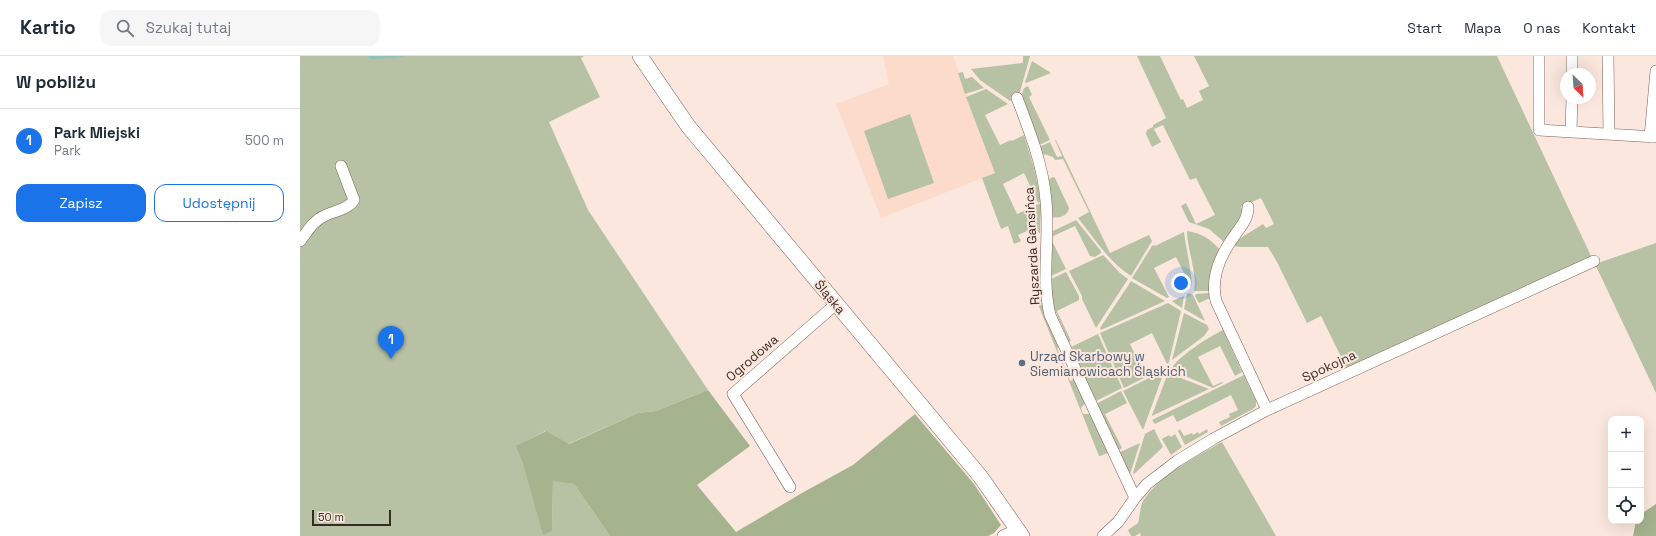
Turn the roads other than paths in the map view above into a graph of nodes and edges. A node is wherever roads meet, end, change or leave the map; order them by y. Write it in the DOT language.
graph roads {
  1 [pos="640,56"];
  2 [pos="1539,56"];
  3 [pos="1572,56"];
  4 [pos="1608,56"];
  5 [pos="1572,68"];
  6 [pos="1656,71"];
  7 [pos="1017,98"];
  8 [pos="1572,104"];
  9 [pos="1571,131"];
  10 [pos="1608,134"];
  11 [pos="1653,137"];
  12 [pos="341,166"];
  13 [pos="1248,207"];
  14 [pos="300,241"];
  15 [pos="1594,261"];
  16 [pos="836,304"];
  17 [pos="1267,410"];
  18 [pos="790,486"];
  19 [pos="1135,498"];
  20 [pos="1020,533"];
  21 [pos="1003,536"];
  22 [pos="1103,536"];
  1 -- 16 [label="main road, Śląska"];
  2 -- 9 [label="street"];
  3 -- 5 [label="street"];
  4 -- 10 [label="street"];
  6 -- 11 [label="street"];
  7 -- 19 [label="street, Ryszarda Gansińca"];
  8 -- 9 [label="street"];
  9 -- 10 [label="street"];
  10 -- 11 [label="street"];
  12 -- 14 [label="street"];
  13 -- 17 [label="street"];
  15 -- 17 [label="street, Spokojna"];
  16 -- 18 [label="street, Ogrodowa"];
  16 -- 20 [label="main road, Śląska"];
  17 -- 19 [label="street, Spokojna"];
  19 -- 22 [label="street, Spokojna"];
  20 -- 21 [label="street"];
}
